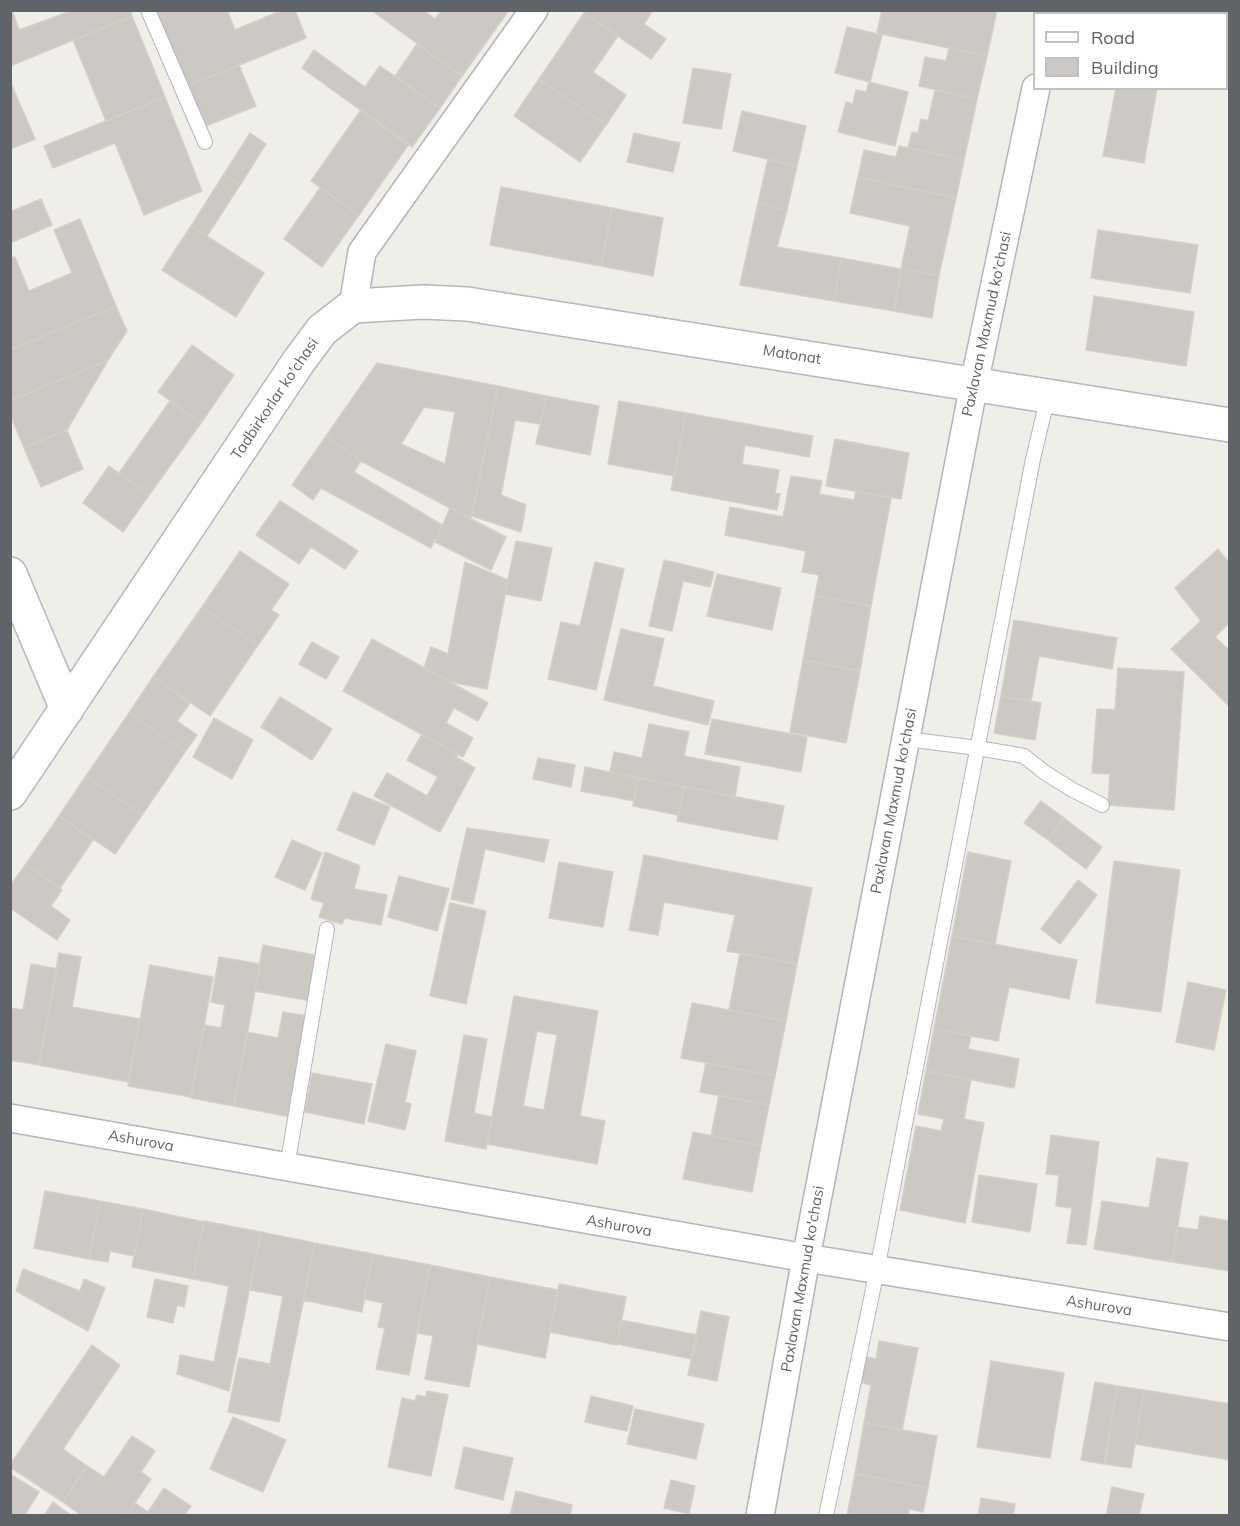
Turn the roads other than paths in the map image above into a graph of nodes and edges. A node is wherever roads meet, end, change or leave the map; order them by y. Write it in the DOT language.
graph roads {
  1 [pos="148,10"];
  2 [pos="534,10"];
  3 [pos="1036,90"];
  4 [pos="205,142"];
  5 [pos="353,306"];
  6 [pos="974,384"];
  7 [pos="1048,396"];
  8 [pos="1230,425"];
  9 [pos="10,574"];
  10 [pos="67,709"];
  11 [pos="906,739"];
  12 [pos="978,748"];
  13 [pos="10,793"];
  14 [pos="1102,805"];
  15 [pos="327,929"];
  16 [pos="10,1118"];
  17 [pos="287,1167"];
  18 [pos="806,1258"];
  19 [pos="877,1270"];
  20 [pos="1230,1327"];
  21 [pos="760,1515"];
  22 [pos="826,1515"];
  1 -- 4 [label="lane"];
  2 -- 5 [label="street"];
  3 -- 6 [label="street, Paxlavan Maxmud ko'chasi"];
  5 -- 6 [label="main road, Matonat"];
  5 -- 10 [label="main road, Tadbirkorlar ko'chasi"];
  6 -- 7 [label="main road, Matonat"];
  6 -- 11 [label="street, Paxlavan Maxmud ko'chasi"];
  7 -- 8 [label="main road, Matonat"];
  7 -- 12 [label="lane"];
  9 -- 10 [label="main road"];
  10 -- 13 [label="main road, Tadbirkorlar ko'chasi"];
  11 -- 12 [label="lane"];
  11 -- 18 [label="street, Paxlavan Maxmud ko'chasi"];
  12 -- 14 [label="lane"];
  12 -- 19 [label="lane"];
  15 -- 17 [label="lane"];
  16 -- 17 [label="street, Ashurova"];
  17 -- 18 [label="street, Ashurova"];
  18 -- 19 [label="street, Ashurova"];
  18 -- 21 [label="street, Paxlavan Maxmud ko'chasi"];
  19 -- 20 [label="street, Ashurova"];
  19 -- 22 [label="lane"];
}
